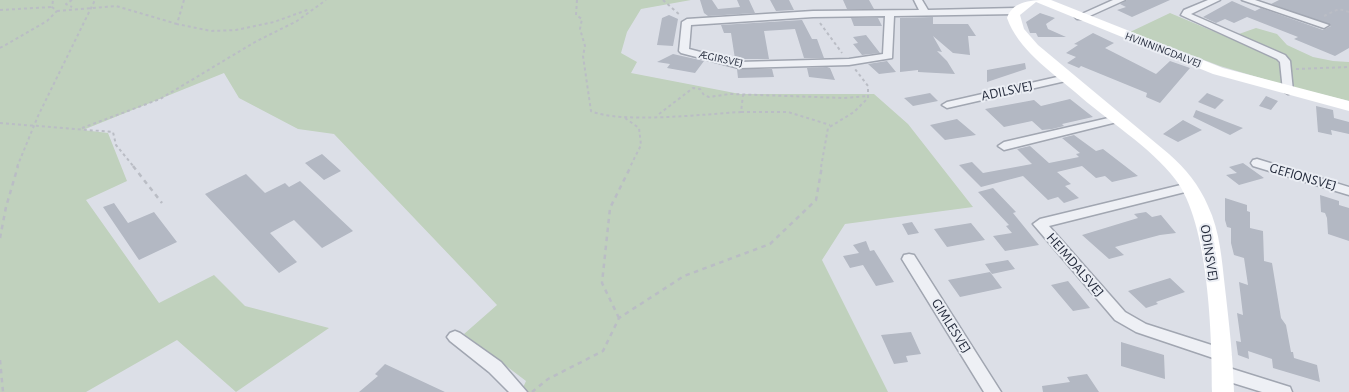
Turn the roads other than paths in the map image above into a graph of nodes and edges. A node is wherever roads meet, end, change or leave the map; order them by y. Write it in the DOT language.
graph roads {
  1 [pos="918,0"];
  2 [pos="1032,0"];
  3 [pos="1040,0"];
  4 [pos="1121,0"];
  5 [pos="1216,0"];
  6 [pos="1246,0"];
  7 [pos="1016,11"];
  8 [pos="925,12"];
  9 [pos="890,13"];
  10 [pos="1080,17"];
  11 [pos="1324,25"];
  12 [pos="1066,78"];
  13 [pos="1288,91"];
  14 [pos="947,105"];
  15 [pos="1349,106"];
  16 [pos="1116,119"];
  17 [pos="1004,146"];
  18 [pos="1257,163"];
  19 [pos="1189,187"];
  20 [pos="1349,191"];
  21 [pos="909,260"];
  22 [pos="455,337"];
  23 [pos="1222,355"];
  24 [pos="1223,373"];
  25 [pos="519,392"];
  26 [pos="993,392"];
  27 [pos="1223,392"];
  28 [pos="1284,392"];
  1 -- 8 [label="street"];
  2 -- 7 [label="street"];
  3 -- 10 [label="street, HVINNINGDALVEJ"];
  4 -- 10 [label="street"];
  5 -- 13 [label="street"];
  6 -- 11 [label="street"];
  7 -- 8 [label="street"];
  7 -- 12 [label="street, ODINSVEJ"];
  8 -- 9 [label="street"];
  9 -- 9 [label="street, ÆGIRSVEJ"];
  10 -- 13 [label="street, HVINNINGDALVEJ"];
  12 -- 14 [label="street, ADILSVEJ"];
  12 -- 16 [label="street, ODINSVEJ"];
  13 -- 15 [label="street, HVINNINGDALVEJ"];
  16 -- 17 [label="street"];
  16 -- 19 [label="street, ODINSVEJ"];
  18 -- 20 [label="street, GEFIONSVEJ"];
  19 -- 23 [label="street, ODINSVEJ"];
  19 -- 23 [label="street, HEIMDALSVEJ"];
  21 -- 26 [label="street, GIMLESVEJ"];
  22 -- 25 [label="street"];
  23 -- 24 [label="street, ODINSVEJ"];
  24 -- 27 [label="street, ODINSVEJ"];
  24 -- 28 [label="street"];
}
